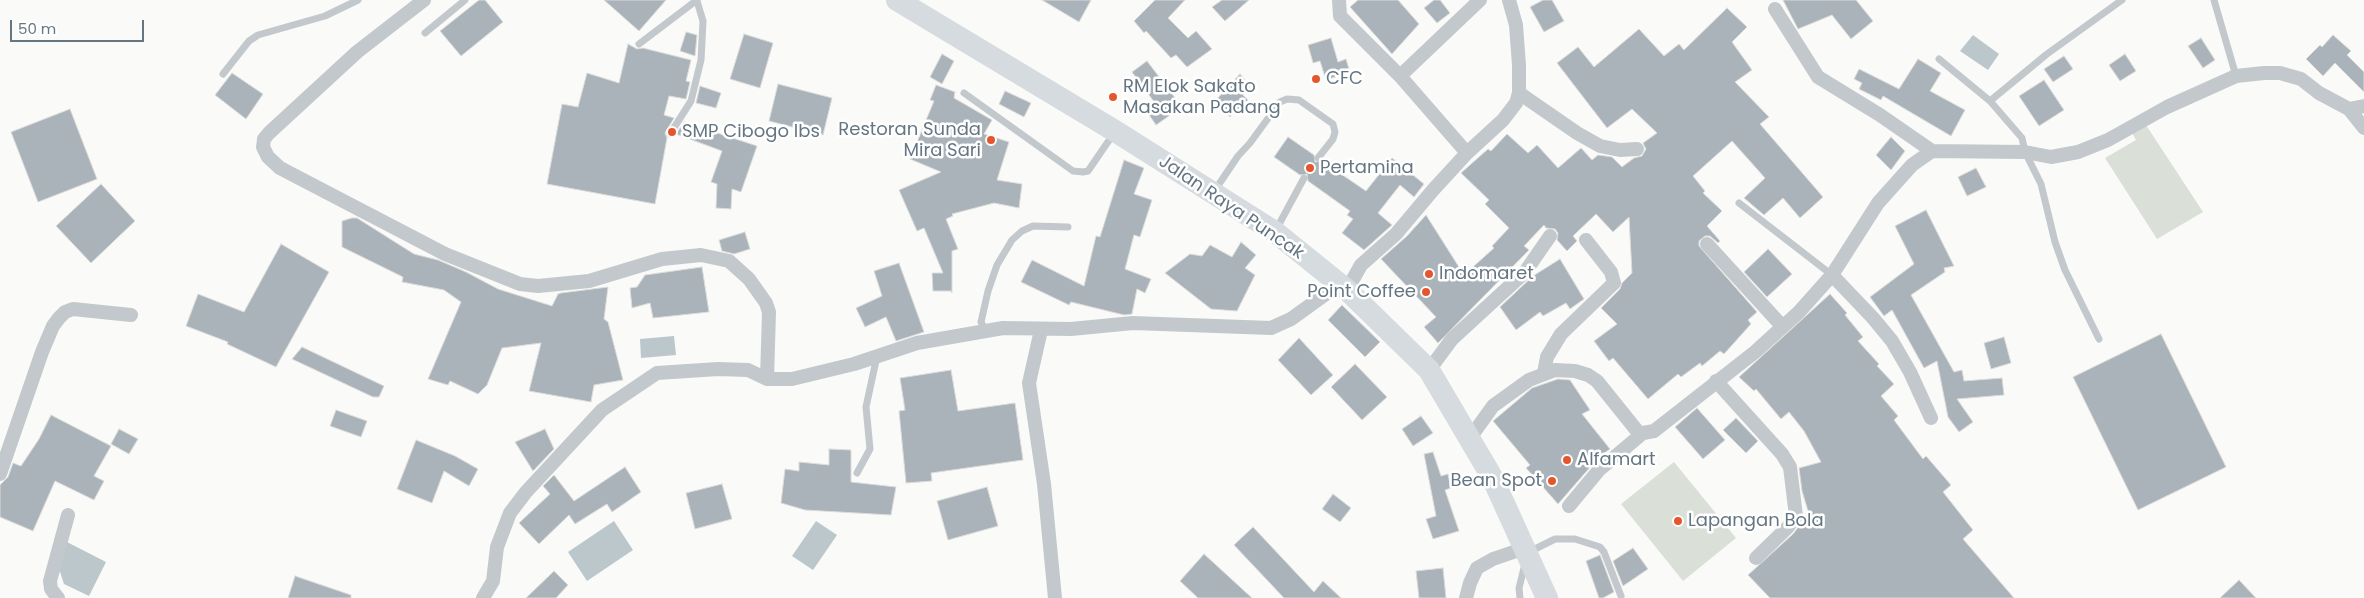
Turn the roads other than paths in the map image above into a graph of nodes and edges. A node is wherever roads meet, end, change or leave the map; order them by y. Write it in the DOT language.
graph roads {
  1 [pos="358,0"];
  2 [pos="424,0"];
  3 [pos="465,0"];
  4 [pos="697,0"];
  5 [pos="897,0"];
  6 [pos="1339,0"];
  7 [pos="1480,0"];
  8 [pos="1509,0"];
  9 [pos="2122,0"];
  10 [pos="2214,0"];
  11 [pos="1775,9"];
  12 [pos="425,34"];
  13 [pos="639,44"];
  14 [pos="1939,59"];
  15 [pos="222,74"];
  16 [pos="1400,76"];
  17 [pos="2236,76"];
  18 [pos="964,93"];
  19 [pos="1519,93"];
  20 [pos="1990,101"];
  21 [pos="2364,106"];
  22 [pos="2349,110"];
  23 [pos="2364,128"];
  24 [pos="1115,131"];
  25 [pos="670,134"];
  26 [pos="1637,149"];
  27 [pos="1932,151"];
  28 [pos="2025,152"];
  29 [pos="1467,153"];
  30 [pos="1318,158"];
  31 [pos="1304,178"];
  32 [pos="1212,194"];
  33 [pos="1739,203"];
  34 [pos="1068,227"];
  35 [pos="1275,232"];
  36 [pos="1550,236"];
  37 [pos="1586,240"];
  38 [pos="1707,244"];
  39 [pos="1832,275"];
  40 [pos="1347,290"];
  41 [pos="131,315"];
  42 [pos="1782,326"];
  43 [pos="1041,330"];
  44 [pos="986,331"];
  45 [pos="2099,339"];
  46 [pos="877,355"];
  47 [pos="1429,370"];
  48 [pos="1544,373"];
  49 [pos="766,379"];
  50 [pos="1716,382"];
  51 [pos="1931,418"];
  52 [pos="1643,433"];
  53 [pos="1470,438"];
  54 [pos="857,473"];
  55 [pos="0,474"];
  56 [pos="1569,506"];
  57 [pos="68,515"];
  58 [pos="1526,550"];
  59 [pos="1756,558"];
  60 [pos="1621,596"];
  61 [pos="58,598"];
  62 [pos="484,598"];
  63 [pos="1055,598"];
  64 [pos="1466,598"];
  65 [pos="1520,598"];
  66 [pos="1547,598"];
  1 -- 15 [label="lane"];
  2 -- 49 [label="street"];
  3 -- 12 [label="lane"];
  4 -- 13 [label="lane"];
  4 -- 25 [label="lane"];
  5 -- 24 [label="highway, Jalan Raya Puncak"];
  6 -- 16 [label="street"];
  7 -- 16 [label="street"];
  8 -- 19 [label="street"];
  9 -- 20 [label="lane"];
  10 -- 17 [label="lane"];
  11 -- 27 [label="street"];
  14 -- 20 [label="lane"];
  16 -- 29 [label="street"];
  17 -- 22 [label="street"];
  17 -- 28 [label="street"];
  18 -- 24 [label="lane"];
  19 -- 26 [label="street"];
  19 -- 29 [label="street"];
  20 -- 28 [label="lane"];
  21 -- 22 [label="street"];
  22 -- 23 [label="street"];
  24 -- 32 [label="highway, Jalan Raya Puncak"];
  27 -- 28 [label="street"];
  27 -- 39 [label="street"];
  28 -- 45 [label="lane"];
  29 -- 40 [label="street"];
  30 -- 32 [label="lane"];
  31 -- 35 [label="lane"];
  32 -- 35 [label="highway, Jalan Raya Puncak"];
  33 -- 39 [label="lane"];
  34 -- 44 [label="lane"];
  35 -- 40 [label="highway, Jalan Raya Puncak"];
  36 -- 47 [label="street"];
  37 -- 48 [label="street"];
  38 -- 42 [label="street"];
  39 -- 42 [label="street"];
  39 -- 51 [label="street"];
  40 -- 43 [label="street"];
  40 -- 47 [label="highway, Jalan Raya Puncak"];
  41 -- 55 [label="street"];
  42 -- 50 [label="street"];
  43 -- 44 [label="street"];
  43 -- 63 [label="street"];
  44 -- 46 [label="street"];
  46 -- 49 [label="street"];
  46 -- 54 [label="lane"];
  47 -- 53 [label="highway, Jalan Raya Puncak"];
  48 -- 52 [label="street"];
  48 -- 53 [label="street"];
  49 -- 62 [label="street"];
  50 -- 52 [label="street"];
  50 -- 59 [label="street"];
  52 -- 56 [label="street"];
  53 -- 58 [label="highway, Jalan Raya Puncak"];
  57 -- 61 [label="street"];
  58 -- 60 [label="lane"];
  58 -- 64 [label="street"];
  58 -- 65 [label="lane"];
  58 -- 66 [label="highway, Jalan Raya Puncak"];
}
